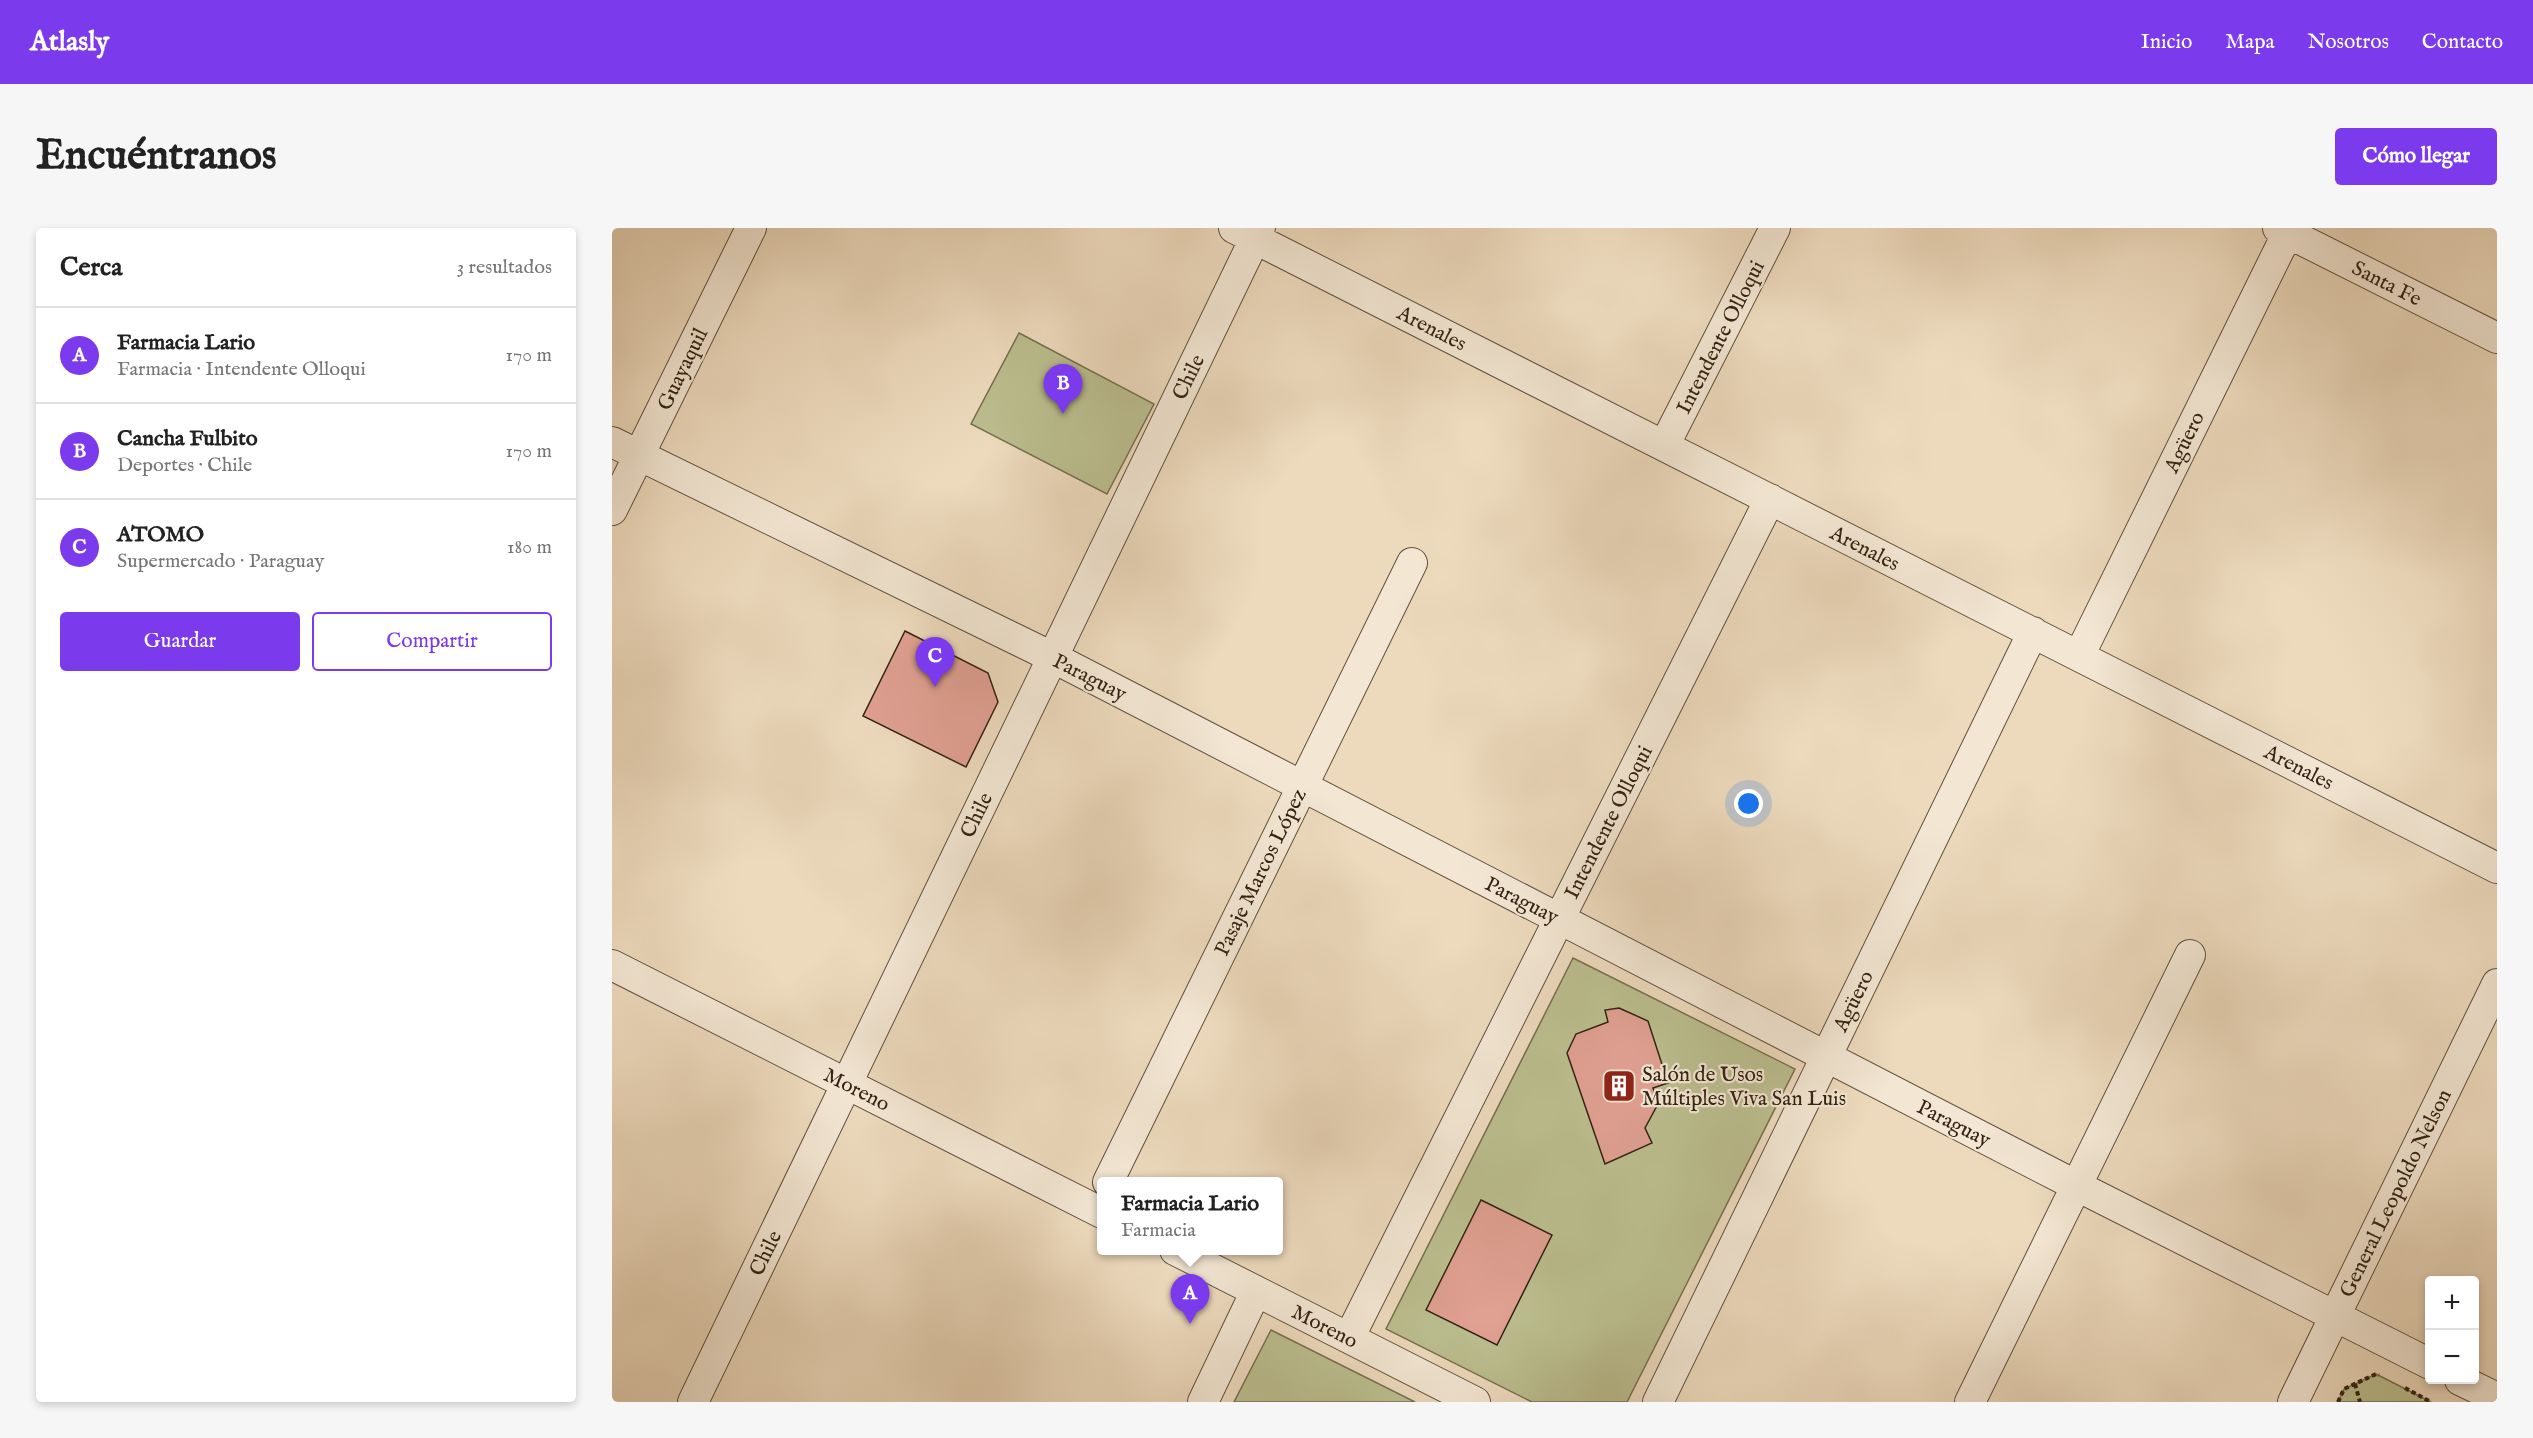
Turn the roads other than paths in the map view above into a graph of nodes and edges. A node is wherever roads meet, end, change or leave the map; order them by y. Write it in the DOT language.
graph roads {
  1 [pos="751,228"];
  2 [pos="1775,228"];
  3 [pos="2285,230"];
  4 [pos="1249,232"];
  5 [pos="2497,338"];
  6 [pos="612,442"];
  7 [pos="1664,446"];
  8 [pos="639,455"];
  9 [pos="1770,499"];
  10 [pos="612,510"];
  11 [pos="1412,563"];
  12 [pos="2033,632"];
  13 [pos="2079,656"];
  14 [pos="1052,657"];
  15 [pos="1302,786"];
  16 [pos="2495,860"];
  17 [pos="1559,919"];
  18 [pos="2190,955"];
  19 [pos="612,965"];
  20 [pos="2497,984"];
  21 [pos="1826,1056"];
  22 [pos="846,1084"];
  23 [pos="1110,1177"];
  24 [pos="2077,1186"];
  25 [pos="1097,1205"];
  26 [pos="1183,1255"];
  27 [pos="1256,1291"];
  28 [pos="2334,1317"];
  29 [pos="1348,1338"];
  30 [pos="2425,1362"];
  31 [pos="2468,1384"];
  32 [pos="2497,1398"];
  33 [pos="693,1402"];
  34 [pos="1203,1402"];
  35 [pos="1475,1402"];
  36 [pos="1658,1402"];
  37 [pos="1970,1402"];
  38 [pos="2293,1402"];
  1 -- 8 [label="street, Guayaquil"];
  2 -- 7 [label="street, Intendente Olloqui"];
  3 -- 5 [label="street, Santa Fe"];
  3 -- 13 [label="street, Agüero"];
  4 -- 7 [label="street, Arenales"];
  4 -- 14 [label="street, Chile"];
  6 -- 8 [label="street, Paraguay"];
  7 -- 9 [label="street, Arenales"];
  8 -- 10 [label="street, Guayaquil"];
  8 -- 14 [label="street, Paraguay"];
  9 -- 12 [label="street, Arenales"];
  9 -- 17 [label="street, Intendente Olloqui"];
  11 -- 15 [label="street, Pasaje Marcos López"];
  12 -- 13 [label="street, Arenales"];
  12 -- 21 [label="street, Agüero"];
  13 -- 16 [label="street, Arenales"];
  14 -- 15 [label="street, Paraguay"];
  14 -- 22 [label="street, Chile"];
  15 -- 17 [label="street, Paraguay"];
  15 -- 23 [label="street, Pasaje Marcos López"];
  17 -- 21 [label="street, Paraguay"];
  17 -- 29 [label="street, Intendente Olloqui"];
  18 -- 24 [label="street"];
  19 -- 22 [label="street, Moreno"];
  20 -- 28 [label="street, General Leopoldo Nelson"];
  21 -- 24 [label="street, Paraguay"];
  21 -- 36 [label="street, Agüero"];
  22 -- 25 [label="street, Moreno"];
  22 -- 33 [label="street, Chile"];
  24 -- 28 [label="street, Paraguay"];
  24 -- 37 [label="street"];
  26 -- 27 [label="street, Moreno"];
  27 -- 29 [label="street, Moreno"];
  27 -- 34 [label="street"];
  28 -- 30 [label="street, Paraguay"];
  28 -- 38 [label="street, General Leopoldo Nelson"];
  29 -- 35 [label="street, Moreno"];
  31 -- 32 [label="street"];
}
